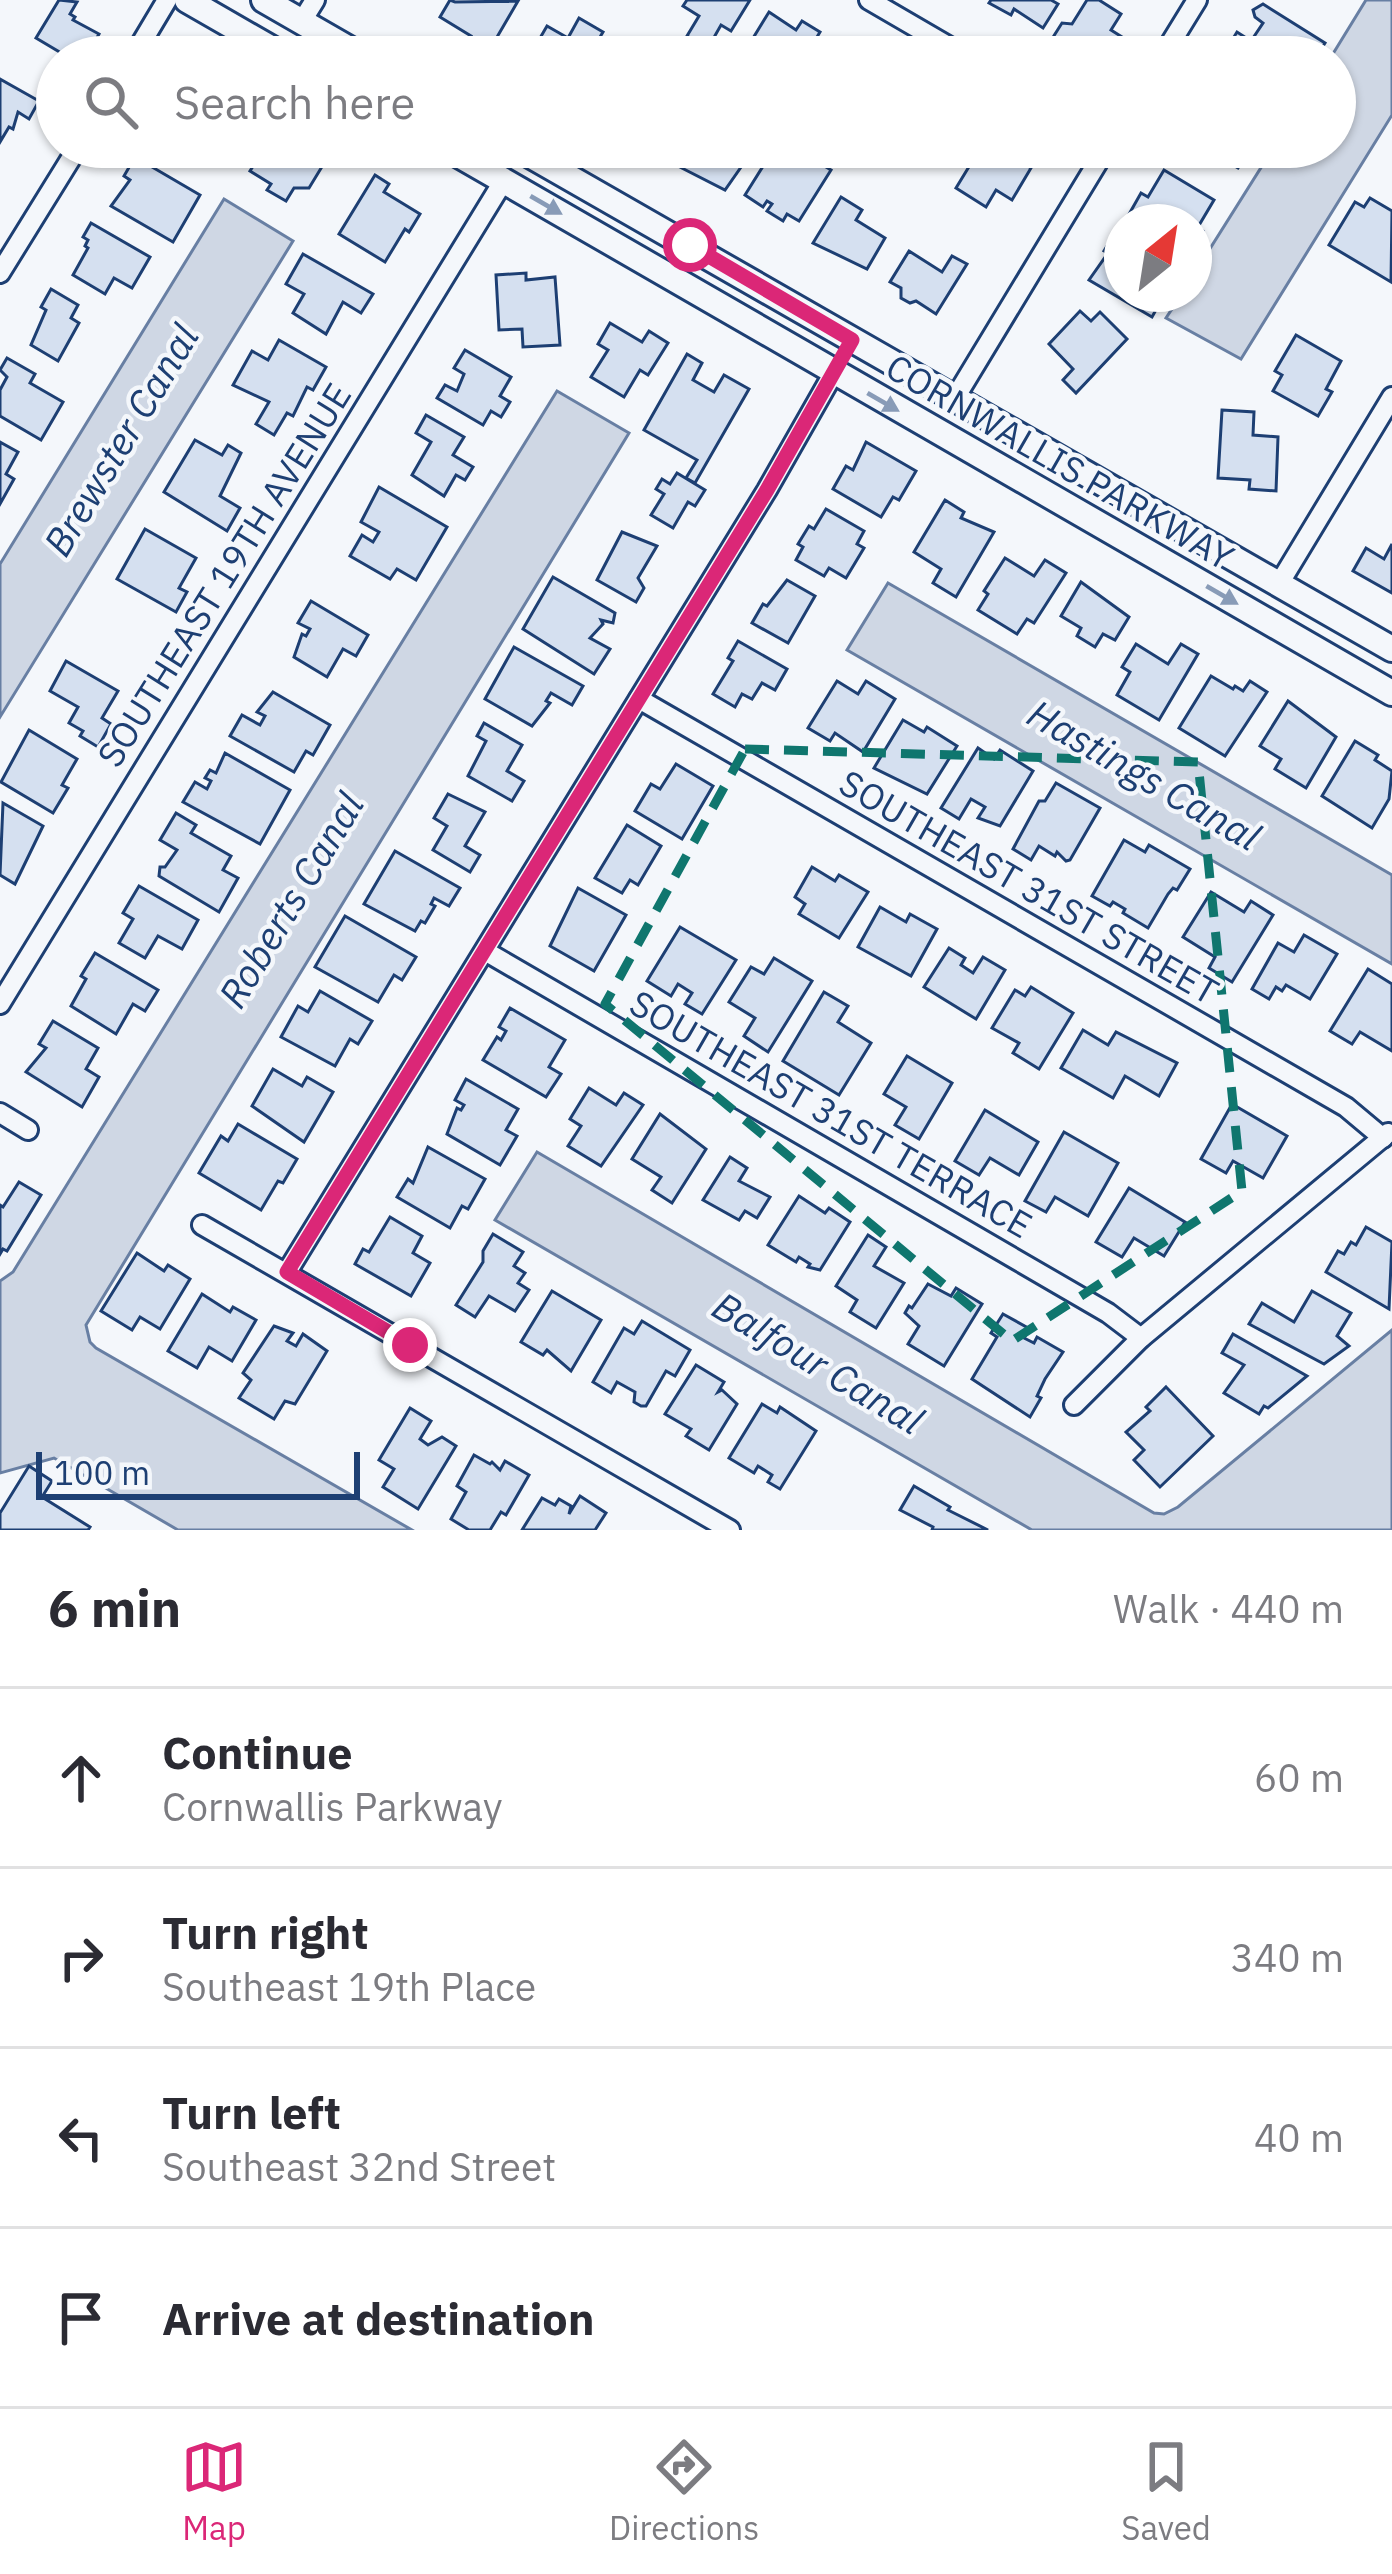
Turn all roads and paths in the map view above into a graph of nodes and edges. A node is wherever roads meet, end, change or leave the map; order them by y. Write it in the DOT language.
graph roads {
  1 [pos="167,0"];
  2 [pos="187,0"];
  3 [pos="264,0"];
  4 [pos="869,0"];
  5 [pos="1197,0"];
  6 [pos="308,10"];
  7 [pos="146,36"];
  8 [pos="249,36"];
  9 [pos="338,36"];
  10 [pos="931,36"];
  11 [pos="1175,36"];
  12 [pos="65,168"];
  13 [pos="481,168"];
  14 [pos="510,168"];
  15 [pos="552,168"];
  16 [pos="1094,168"];
  17 [pos="504,181"];
  18 [pos="0,273"];
  19 [pos="852,340"];
  20 [pos="833,374"];
  21 [pos="1392,397"];
  22 [pos="955,398"];
  23 [pos="936,432"];
  24 [pos="1279,584"];
  25 [pos="1260,617"];
  26 [pos="1392,650"];
  27 [pos="1392,694"];
  28 [pos="639,699"];
  29 [pos="484,951"];
  30 [pos="0,1004"];
  31 [pos="0,1113"];
  32 [pos="28,1130"];
  33 [pos="1388,1134"];
  34 [pos="202,1225"];
  35 [pos="287,1272"];
  36 [pos="1141,1339"];
  37 [pos="1074,1406"];
  38 [pos="730,1530"];
  1 -- 7 [label="street"];
  2 -- 8 [label="street"];
  3 -- 6 [label="street"];
  4 -- 10 [label="street"];
  5 -- 11 [label="street"];
  6 -- 9 [label="street"];
  12 -- 18 [label="street"];
  13 -- 17 [label="street, CORNWALLIS PARKWAY"];
  14 -- 17 [label="street"];
  15 -- 19 [label="street, CORNWALLIS PARKWAY"];
  16 -- 22 [label="street"];
  17 -- 20 [label="street, CORNWALLIS PARKWAY, one-way"];
  17 -- 30 [label="street, SOUTHEAST 19TH AVENUE"];
  19 -- 20 [label="street"];
  19 -- 22 [label="street, CORNWALLIS PARKWAY"];
  20 -- 23 [label="street, CORNWALLIS PARKWAY, one-way"];
  20 -- 28 [label="street"];
  21 -- 24 [label="street"];
  22 -- 23 [label="street"];
  22 -- 24 [label="street, CORNWALLIS PARKWAY"];
  23 -- 25 [label="street, CORNWALLIS PARKWAY, one-way"];
  24 -- 25 [label="street"];
  24 -- 26 [label="street, CORNWALLIS PARKWAY"];
  25 -- 27 [label="street, CORNWALLIS PARKWAY"];
  28 -- 29 [label="street"];
  28 -- 33 [label="street, SOUTHEAST 31ST STREET"];
  29 -- 35 [label="street"];
  29 -- 36 [label="street, SOUTHEAST 31ST TERRACE"];
  31 -- 32 [label="street"];
  33 -- 36 [label="street"];
  34 -- 35 [label="street"];
  35 -- 38 [label="street"];
  36 -- 37 [label="street"];
}
